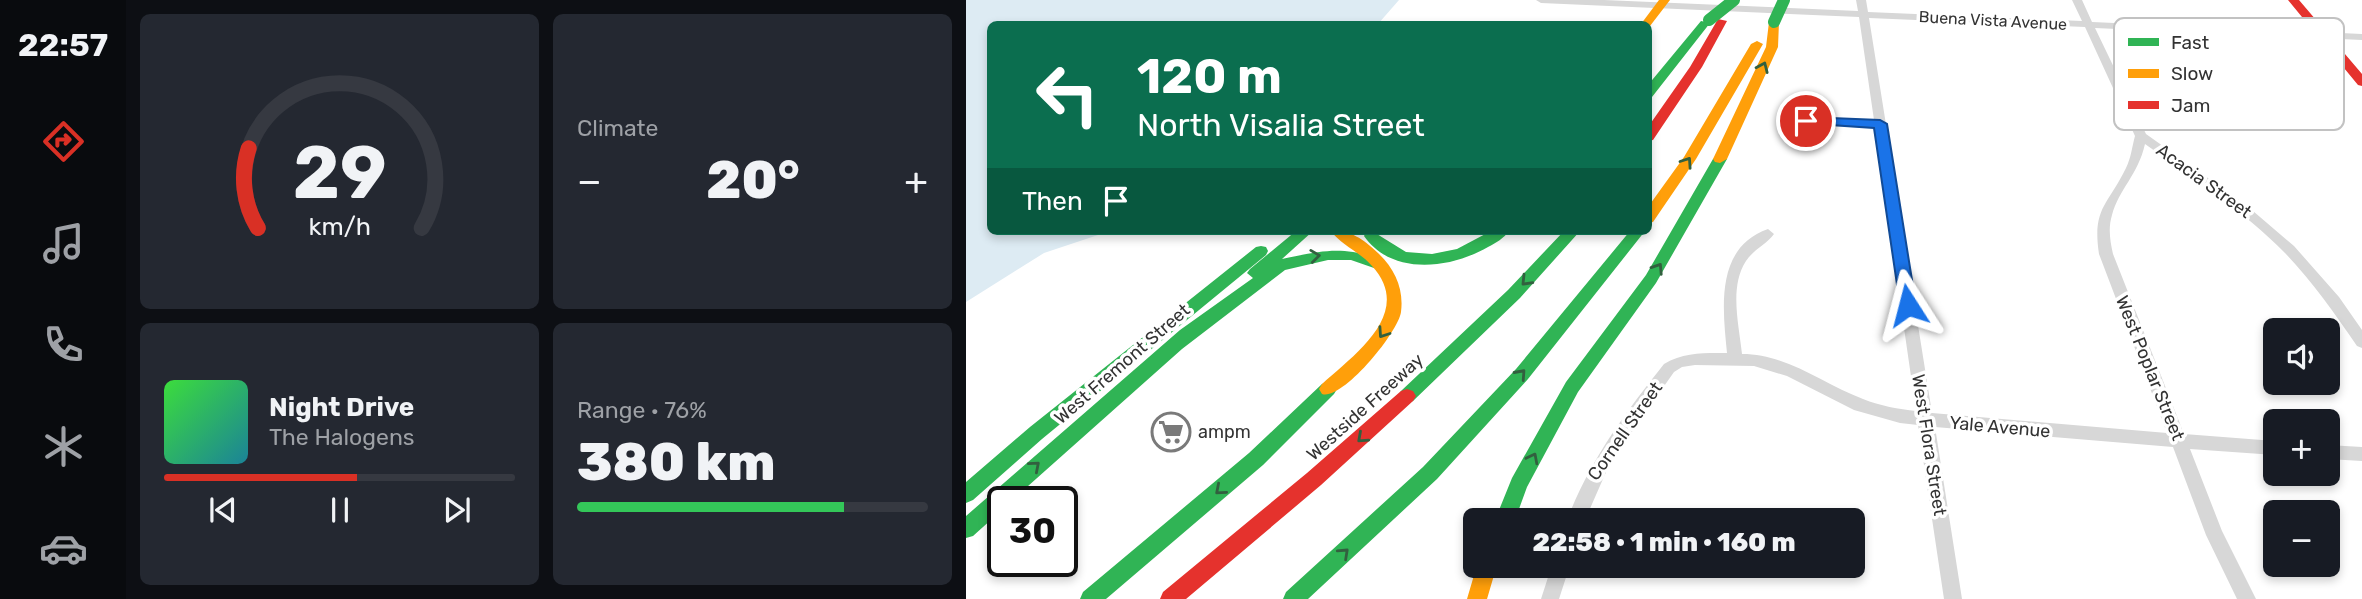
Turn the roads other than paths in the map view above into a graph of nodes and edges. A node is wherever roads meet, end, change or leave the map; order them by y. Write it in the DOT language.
graph roads {
  1 [pos="1541,0"];
  2 [pos="1735,0"];
  3 [pos="1784,0"];
  4 [pos="2077,0"];
  5 [pos="2292,0"];
  6 [pos="1620,1"];
  7 [pos="1663,2"];
  8 [pos="1862,7"];
  9 [pos="2308,18"];
  10 [pos="1648,21"];
  11 [pos="1716,21"];
  12 [pos="1773,22"];
  13 [pos="2089,24"];
  14 [pos="2114,25"];
  15 [pos="2344,37"];
  16 [pos="2362,37"];
  17 [pos="2344,61"];
  18 [pos="2114,78"];
  19 [pos="2362,82"];
  20 [pos="1652,90"];
  21 [pos="1806,121"];
  22 [pos="1880,124"];
  23 [pos="1652,130"];
  24 [pos="2138,130"];
  25 [pos="2141,136"];
  26 [pos="1652,212"];
  27 [pos="1768,234"];
  28 [pos="1282,235"];
  29 [pos="1301,235"];
  30 [pos="1344,235"];
  31 [pos="1372,235"];
  32 [pos="1496,235"];
  33 [pos="1569,235"];
  34 [pos="1635,235"];
  35 [pos="1388,269"];
  36 [pos="2362,342"];
  37 [pos="1177,344"];
  38 [pos="1130,358"];
  39 [pos="1735,359"];
  40 [pos="1118,394"];
  41 [pos="1927,420"];
  42 [pos="2179,441"];
  43 [pos="2263,447"];
  44 [pos="2340,453"];
  45 [pos="2362,454"];
  46 [pos="966,494"];
  47 [pos="1510,508"];
  48 [pos="1581,508"];
  49 [pos="966,528"];
  50 [pos="1483,578"];
  51 [pos="1557,578"];
  52 [pos="1090,599"];
  53 [pos="1170,599"];
  54 [pos="1293,599"];
  55 [pos="1477,599"];
  56 [pos="1550,599"];
  57 [pos="1953,599"];
  58 [pos="2247,599"];
  1 -- 6 [label="street, Buena Vista Avenue"];
  2 -- 11 [label="main road, bridge"];
  3 -- 12 [label="main road, bridge"];
  4 -- 13 [label="street, Acacia Street"];
  5 -- 9 [label="main road"];
  6 -- 7 [label="street, Buena Vista Avenue"];
  7 -- 8 [label="street, Buena Vista Avenue"];
  7 -- 10 [label="main road"];
  8 -- 13 [label="street, Buena Vista Avenue"];
  8 -- 22 [label="street, West Flora Street"];
  11 -- 20 [label="main road"];
  11 -- 23 [label="main road"];
  26 -- 12 [label="main road, one-way"];
  47 -- 12 [label="main road, one-way"];
  13 -- 14 [label="street, Buena Vista Avenue"];
  13 -- 18 [label="street, Acacia Street"];
  15 -- 16 [label="street, Buena Vista Avenue"];
  17 -- 19 [label="main road"];
  21 -- 22 [label="street"];
  22 -- 41 [label="street, West Flora Street"];
  24 -- 25 [label="street, Acacia Street"];
  25 -- 36 [label="street, Acacia Street"];
  25 -- 42 [label="street, West Poplar Street"];
  27 -- 39 [label="street"];
  28 -- 38 [label="main road, West Fremont Street"];
  29 -- 37 [label="main road, West Fremont Street"];
  30 -- 35 [label="main road"];
  31 -- 32 [label="main road"];
  33 -- 53 [label="main road, Westside Freeway, one-way"];
  54 -- 34 [label="main road, one-way"];
  37 -- 35 [label="main road, one-way"];
  35 -- 52 [label="main road, one-way"];
  37 -- 40 [label="main road, West Fremont Street"];
  38 -- 40 [label="main road"];
  38 -- 46 [label="main road, West Fremont Street"];
  39 -- 41 [label="street, Yale Avenue"];
  39 -- 48 [label="street, Cornell Street"];
  49 -- 40 [label="main road, West Fremont Street, one-way"];
  41 -- 42 [label="street, Yale Avenue"];
  41 -- 57 [label="street, West Flora Street"];
  42 -- 43 [label="street, Yale Avenue"];
  42 -- 58 [label="street, West Poplar Street"];
  44 -- 45 [label="street"];
  50 -- 55 [label="main road"];
  51 -- 56 [label="street"];
}
